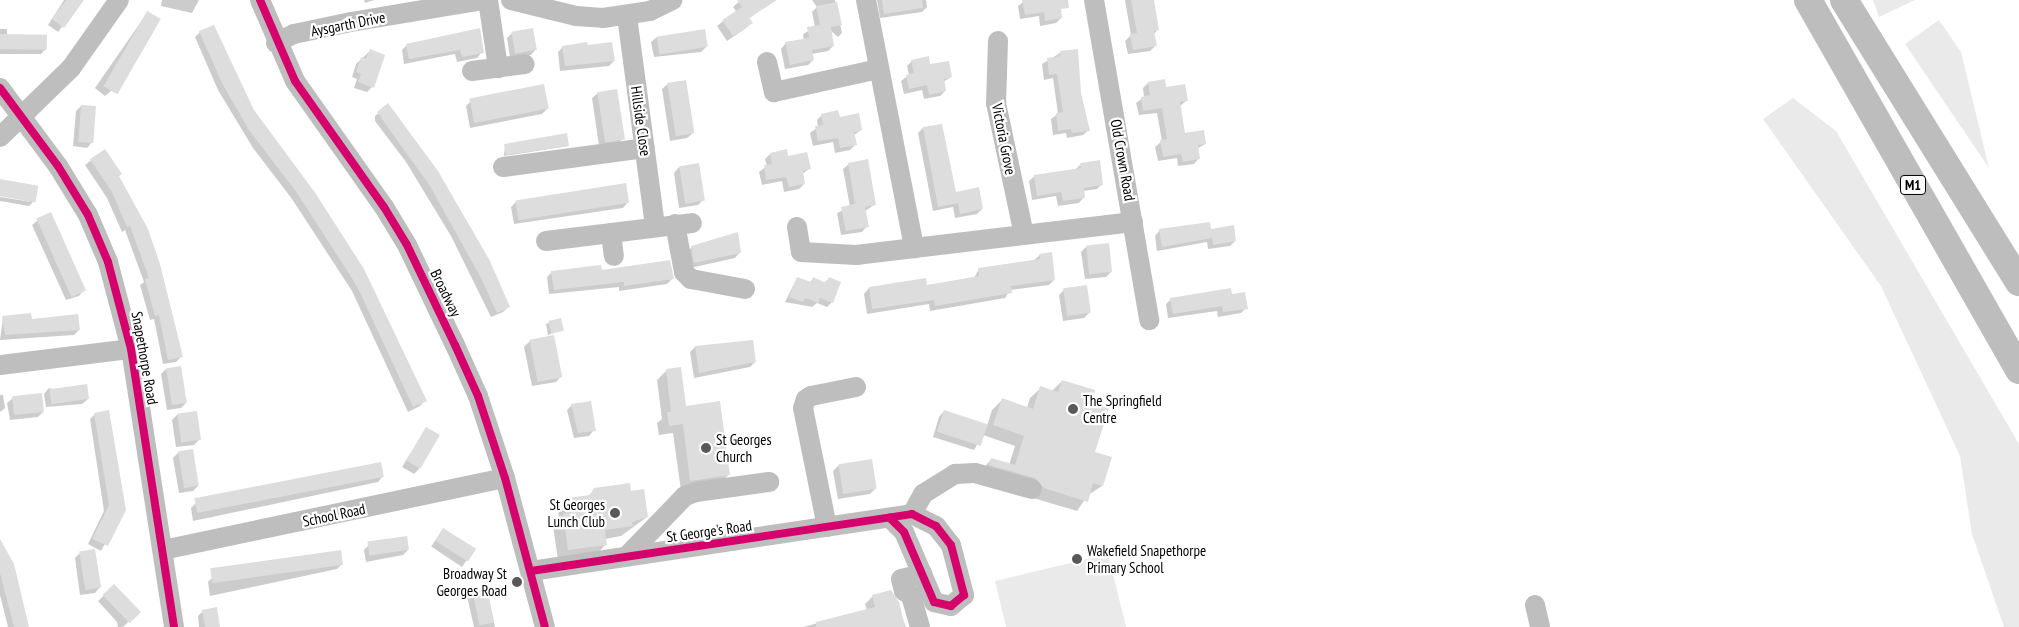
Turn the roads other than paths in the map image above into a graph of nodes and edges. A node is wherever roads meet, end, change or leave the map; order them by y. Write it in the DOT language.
graph roads {
  1 [pos="119,0"];
  2 [pos="260,0"];
  3 [pos="482,0"];
  4 [pos="488,0"];
  5 [pos="512,0"];
  6 [pos="673,0"];
  7 [pos="866,0"];
  8 [pos="1094,0"];
  9 [pos="1808,0"];
  10 [pos="1844,0"];
  11 [pos="627,16"];
  12 [pos="998,41"];
  13 [pos="276,42"];
  14 [pos="767,62"];
  15 [pos="525,64"];
  16 [pos="498,68"];
  17 [pos="879,69"];
  18 [pos="472,71"];
  19 [pos="0,88"];
  20 [pos="24,117"];
  21 [pos="0,137"];
  22 [pos="644,148"];
  23 [pos="503,167"];
  24 [pos="1133,222"];
  25 [pos="655,226"];
  26 [pos="797,227"];
  27 [pos="611,233"];
  28 [pos="1024,235"];
  29 [pos="546,241"];
  30 [pos="914,248"];
  31 [pos="614,256"];
  32 [pos="2019,282"];
  33 [pos="745,289"];
  34 [pos="1149,320"];
  35 [pos="131,349"];
  36 [pos="0,365"];
  37 [pos="2019,370"];
  38 [pos="856,387"];
  39 [pos="505,478"];
  40 [pos="768,482"];
  41 [pos="1032,489"];
  42 [pos="912,514"];
  43 [pos="890,518"];
  44 [pos="828,527"];
  45 [pos="163,550"];
  46 [pos="627,556"];
  47 [pos="531,571"];
  48 [pos="922,574"];
  49 [pos="1535,605"];
  50 [pos="174,627"];
  51 [pos="545,627"];
  52 [pos="920,627"];
  53 [pos="1540,627"];
  1 -- 20 [label="street"];
  2 -- 13 [label="street, Broadway"];
  3 -- 13 [label="street, Aysgarth Drive"];
  4 -- 16 [label="street"];
  5 -- 11 [label="street"];
  6 -- 11 [label="street"];
  7 -- 17 [label="street"];
  8 -- 24 [label="street, Old Crown Road"];
  9 -- 37 [label="highway, M1"];
  10 -- 32 [label="highway, M1"];
  11 -- 22 [label="street, Hillside Close"];
  12 -- 28 [label="street, Victoria Grove"];
  13 -- 39 [label="street, Broadway"];
  14 -- 17 [label="street"];
  15 -- 16 [label="street"];
  16 -- 18 [label="street"];
  17 -- 30 [label="street"];
  19 -- 20 [label="street, Snapethorpe Road"];
  20 -- 21 [label="street"];
  20 -- 35 [label="street, Snapethorpe Road"];
  22 -- 23 [label="street"];
  22 -- 25 [label="street, Hillside Close"];
  24 -- 28 [label="street"];
  24 -- 34 [label="street, Old Crown Road"];
  25 -- 27 [label="street"];
  25 -- 33 [label="street"];
  26 -- 30 [label="street"];
  27 -- 29 [label="street"];
  27 -- 31 [label="street"];
  28 -- 30 [label="street"];
  35 -- 36 [label="street"];
  35 -- 45 [label="street, Snapethorpe Road"];
  38 -- 44 [label="street"];
  39 -- 45 [label="street, School Road"];
  39 -- 47 [label="street, Broadway"];
  40 -- 46 [label="street"];
  41 -- 42 [label="street"];
  42 -- 43 [label="street, St George's Road"];
  42 -- 48 [label="street"];
  43 -- 44 [label="street, St George's Road"];
  43 -- 48 [label="street"];
  44 -- 46 [label="street, St George's Road"];
  45 -- 50 [label="street, Snapethorpe Road"];
  46 -- 47 [label="street, St George's Road"];
  47 -- 51 [label="street, Broadway"];
  48 -- 52 [label="street"];
  49 -- 53 [label="street"];
}
